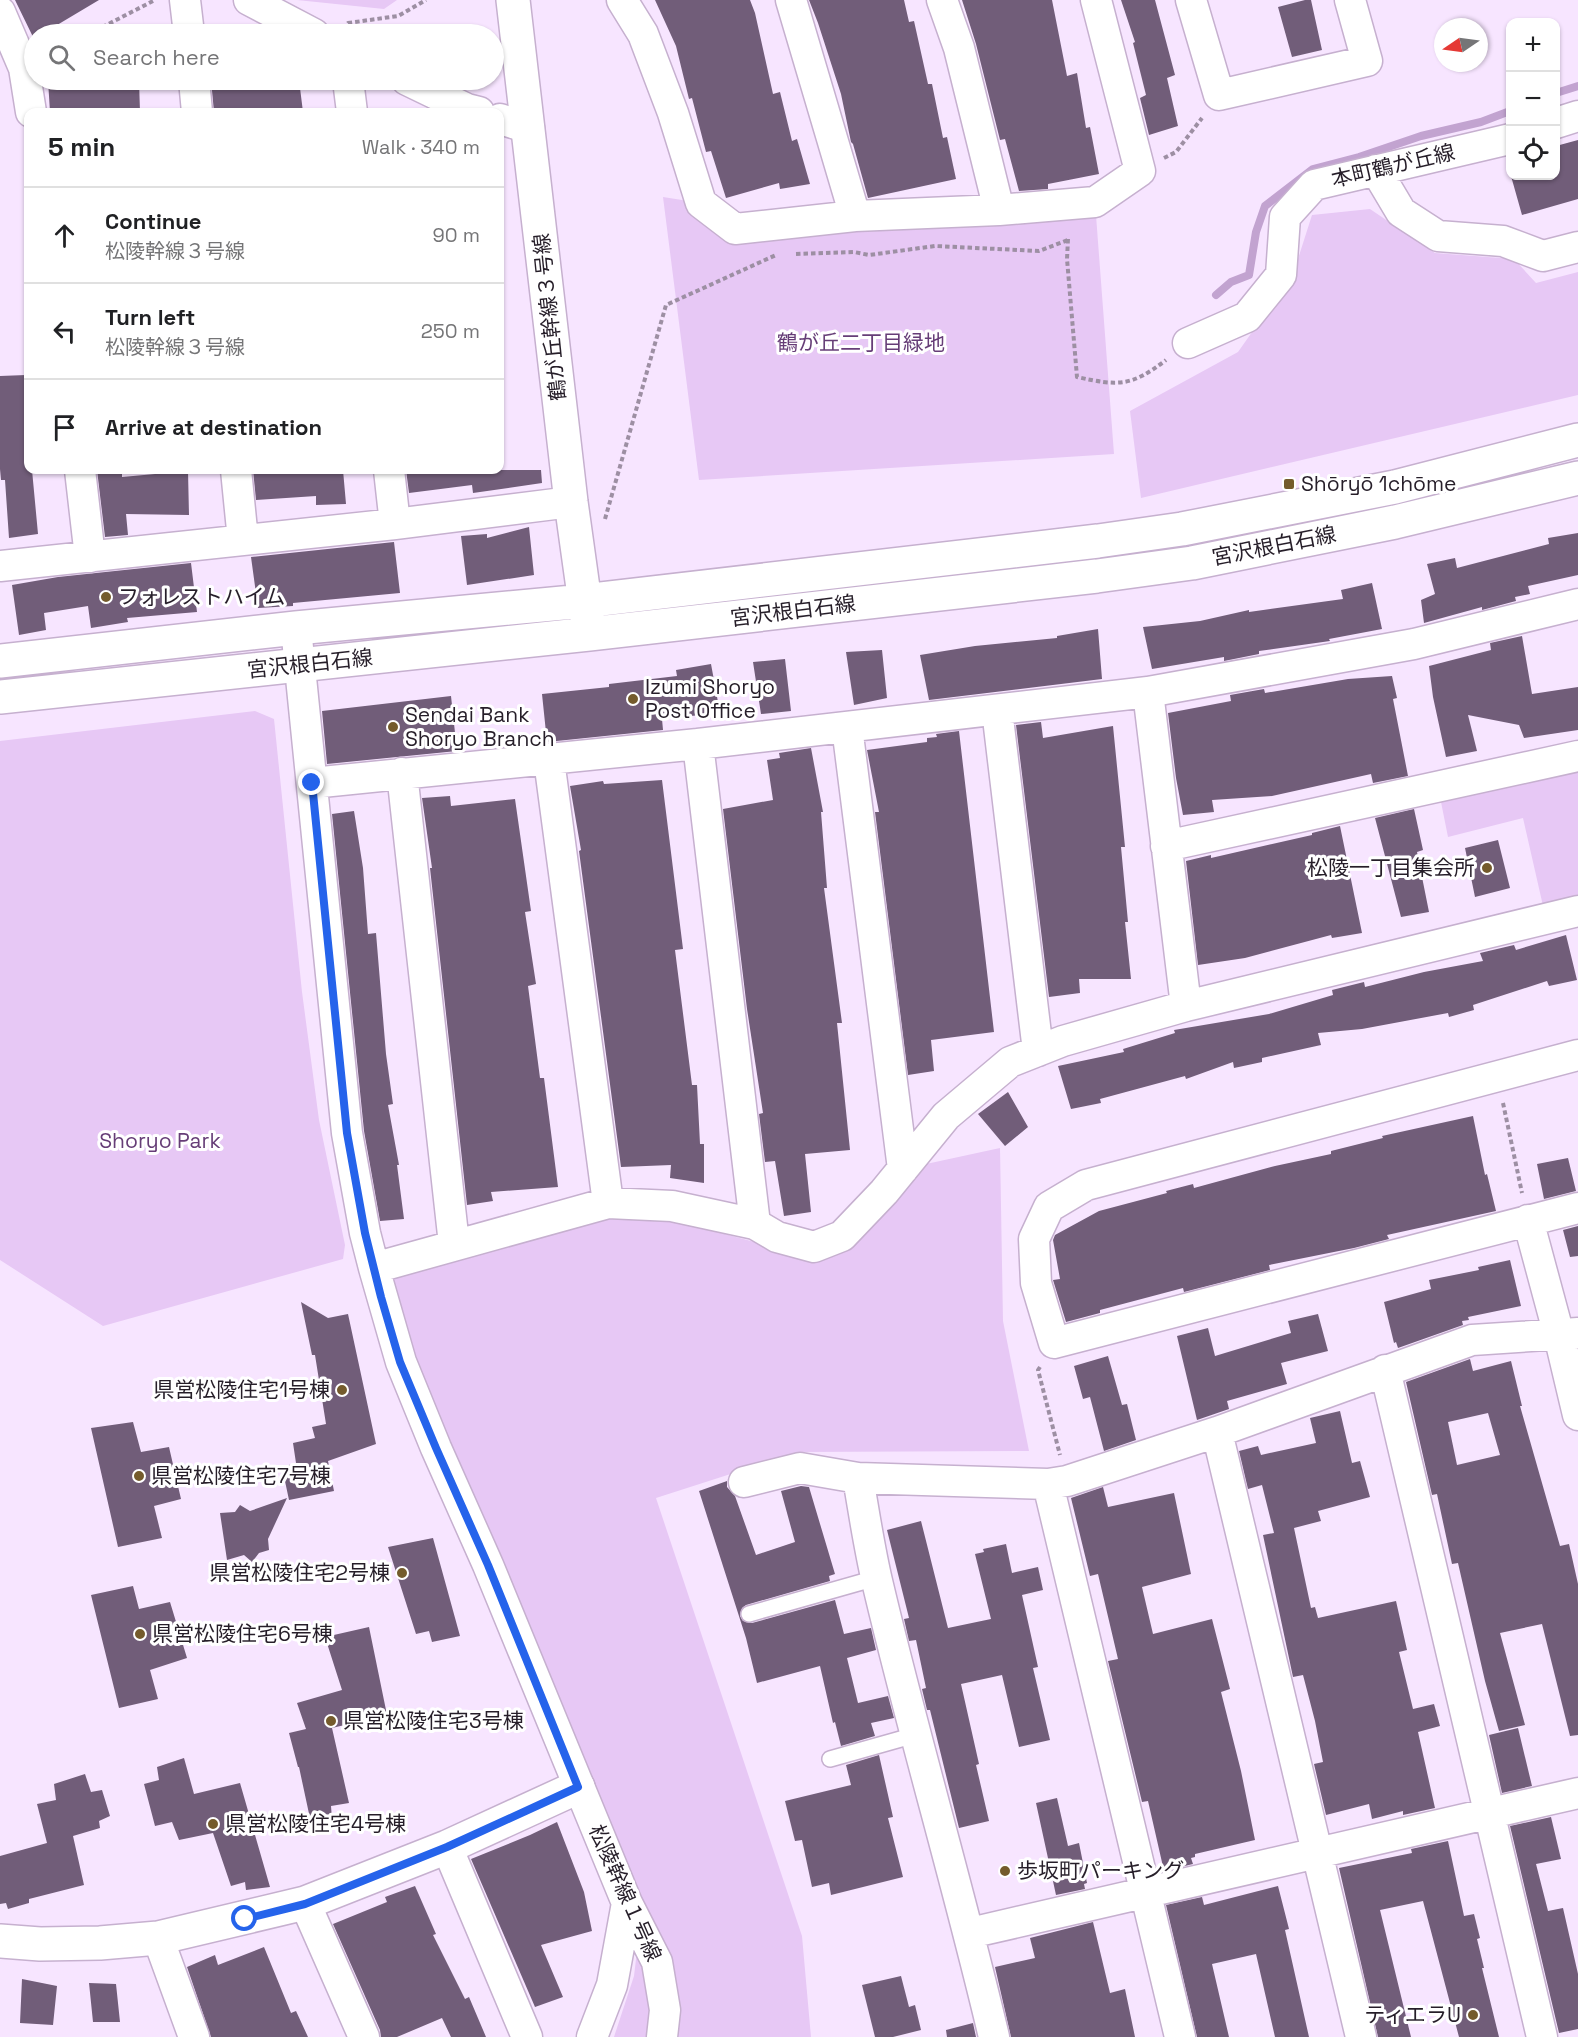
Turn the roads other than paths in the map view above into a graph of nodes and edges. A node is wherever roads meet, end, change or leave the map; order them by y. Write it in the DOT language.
graph roads {
  1 [pos="185,0"];
  2 [pos="249,0"];
  3 [pos="513,0"];
  4 [pos="622,0"];
  5 [pos="791,0"];
  6 [pos="942,0"];
  7 [pos="1096,0"];
  8 [pos="1191,0"];
  9 [pos="1350,0"];
  10 [pos="0,12"];
  11 [pos="188,24"];
  12 [pos="295,24"];
  13 [pos="24,68"];
  14 [pos="28,90"];
  15 [pos="195,90"];
  16 [pos="349,90"];
  17 [pos="430,90"];
  18 [pos="30,108"];
  19 [pos="197,108"];
  20 [pos="352,108"];
  21 [pos="470,108"];
  22 [pos="1578,116"];
  23 [pos="1560,122"];
  24 [pos="514,124"];
  25 [pos="1506,140"];
  26 [pos="1376,170"];
  27 [pos="999,210"];
  28 [pos="855,216"];
  29 [pos="1578,247"];
  30 [pos="1188,343"];
  31 [pos="1578,440"];
  32 [pos="80,474"];
  33 [pos="236,474"];
  34 [pos="389,474"];
  35 [pos="1578,478"];
  36 [pos="571,502"];
  37 [pos="395,524"];
  38 [pos="243,540"];
  39 [pos="90,557"];
  40 [pos="0,566"];
  41 [pos="584,601"];
  42 [pos="1578,604"];
  43 [pos="296,628"];
  44 [pos="589,634"];
  45 [pos="0,661"];
  46 [pos="299,665"];
  47 [pos="1148,692"];
  48 [pos="0,698"];
  49 [pos="997,710"];
  50 [pos="847,727"];
  51 [pos="699,744"];
  52 [pos="1578,756"];
  53 [pos="549,760"];
  54 [pos="402,773"];
  55 [pos="312,783"];
  56 [pos="1166,846"];
  57 [pos="1578,912"];
  58 [pos="1186,1006"];
  59 [pos="1038,1051"];
  60 [pos="1578,1055"];
  61 [pos="903,1169"];
  62 [pos="608,1203"];
  63 [pos="1578,1208"];
  64 [pos="1528,1220"];
  65 [pos="754,1224"];
  66 [pos="454,1244"];
  67 [pos="374,1268"];
  68 [pos="1568,1334"];
  69 [pos="1385,1370"];
  70 [pos="1578,1415"];
  71 [pos="1217,1432"];
  72 [pos="858,1478"];
  73 [pos="744,1482"];
  74 [pos="1057,1483"];
  75 [pos="876,1578"];
  76 [pos="749,1614"];
  77 [pos="915,1735"];
  78 [pos="830,1759"];
  79 [pos="578,1787"];
  80 [pos="1578,1793"];
  81 [pos="1490,1813"];
  82 [pos="447,1847"];
  83 [pos="1317,1853"];
  84 [pos="1145,1893"];
  85 [pos="305,1904"];
  86 [pos="627,1904"];
  87 [pos="970,1933"];
  88 [pos="158,1938"];
  89 [pos="0,1941"];
  90 [pos="194,2037"];
  91 [pos="364,2037"];
  92 [pos="527,2037"];
  93 [pos="592,2037"];
  94 [pos="662,2037"];
  95 [pos="994,2037"];
  96 [pos="1179,2037"];
  97 [pos="1361,2037"];
  98 [pos="1542,2037"];
  1 -- 11 [label="street"];
  2 -- 12 [label="street"];
  3 -- 24 [label="street, 鶴が丘幹線３号線"];
  4 -- 28 [label="street"];
  5 -- 28 [label="street"];
  6 -- 27 [label="street"];
  7 -- 27 [label="street"];
  8 -- 9 [label="street"];
  10 -- 13 [label="street"];
  14 -- 18 [label="street"];
  15 -- 19 [label="street"];
  16 -- 20 [label="street"];
  17 -- 21 [label="street"];
  22 -- 23 [label="street"];
  24 -- 36 [label="street, 鶴が丘幹線３号線"];
  25 -- 26 [label="street, 本町鶴が丘線"];
  26 -- 29 [label="street"];
  26 -- 30 [label="street, 本町鶴が丘線"];
  27 -- 28 [label="street"];
  31 -- 41 [label="street"];
  32 -- 39 [label="street"];
  33 -- 38 [label="street"];
  34 -- 37 [label="street"];
  35 -- 44 [label="street, 宮沢根白石線"];
  36 -- 37 [label="street"];
  36 -- 41 [label="street, 鶴が丘幹線３号線"];
  37 -- 38 [label="street"];
  38 -- 39 [label="street"];
  39 -- 40 [label="street"];
  41 -- 43 [label="street"];
  41 -- 44 [label="street, 鶴が丘幹線３号線"];
  42 -- 47 [label="street"];
  43 -- 45 [label="street"];
  43 -- 46 [label="street, 松陵幹線１号線"];
  44 -- 46 [label="street, 宮沢根白石線"];
  46 -- 48 [label="street, 宮沢根白石線"];
  46 -- 55 [label="street, 松陵幹線１号線"];
  47 -- 49 [label="street"];
  47 -- 56 [label="street"];
  49 -- 50 [label="street"];
  49 -- 59 [label="street"];
  50 -- 51 [label="street"];
  50 -- 61 [label="street"];
  51 -- 53 [label="street"];
  51 -- 65 [label="street"];
  52 -- 56 [label="street"];
  53 -- 54 [label="street"];
  53 -- 62 [label="street"];
  54 -- 55 [label="street"];
  54 -- 66 [label="street"];
  55 -- 67 [label="street, 松陵幹線１号線"];
  56 -- 58 [label="street"];
  57 -- 58 [label="street"];
  58 -- 59 [label="street"];
  59 -- 61 [label="street"];
  60 -- 64 [label="street"];
  61 -- 65 [label="street"];
  62 -- 65 [label="street"];
  62 -- 66 [label="street"];
  63 -- 64 [label="street"];
  64 -- 68 [label="street"];
  66 -- 67 [label="street"];
  67 -- 79 [label="street, 松陵幹線１号線"];
  68 -- 69 [label="street"];
  68 -- 70 [label="street"];
  69 -- 71 [label="street"];
  69 -- 81 [label="street"];
  71 -- 74 [label="street"];
  71 -- 83 [label="street"];
  72 -- 73 [label="street"];
  72 -- 74 [label="street"];
  72 -- 75 [label="street"];
  74 -- 84 [label="street"];
  75 -- 76 [label="lane"];
  75 -- 77 [label="street"];
  77 -- 78 [label="lane"];
  77 -- 87 [label="street"];
  79 -- 82 [label="street"];
  79 -- 86 [label="street, 松陵幹線１号線"];
  80 -- 81 [label="street"];
  81 -- 83 [label="street"];
  81 -- 98 [label="street"];
  82 -- 85 [label="street"];
  82 -- 92 [label="street"];
  83 -- 84 [label="street"];
  83 -- 97 [label="street"];
  84 -- 87 [label="street"];
  84 -- 96 [label="street"];
  85 -- 88 [label="street"];
  85 -- 91 [label="street"];
  86 -- 93 [label="street"];
  86 -- 94 [label="street, 松陵幹線１号線"];
  87 -- 95 [label="street"];
  88 -- 89 [label="street"];
  88 -- 90 [label="street"];
}
